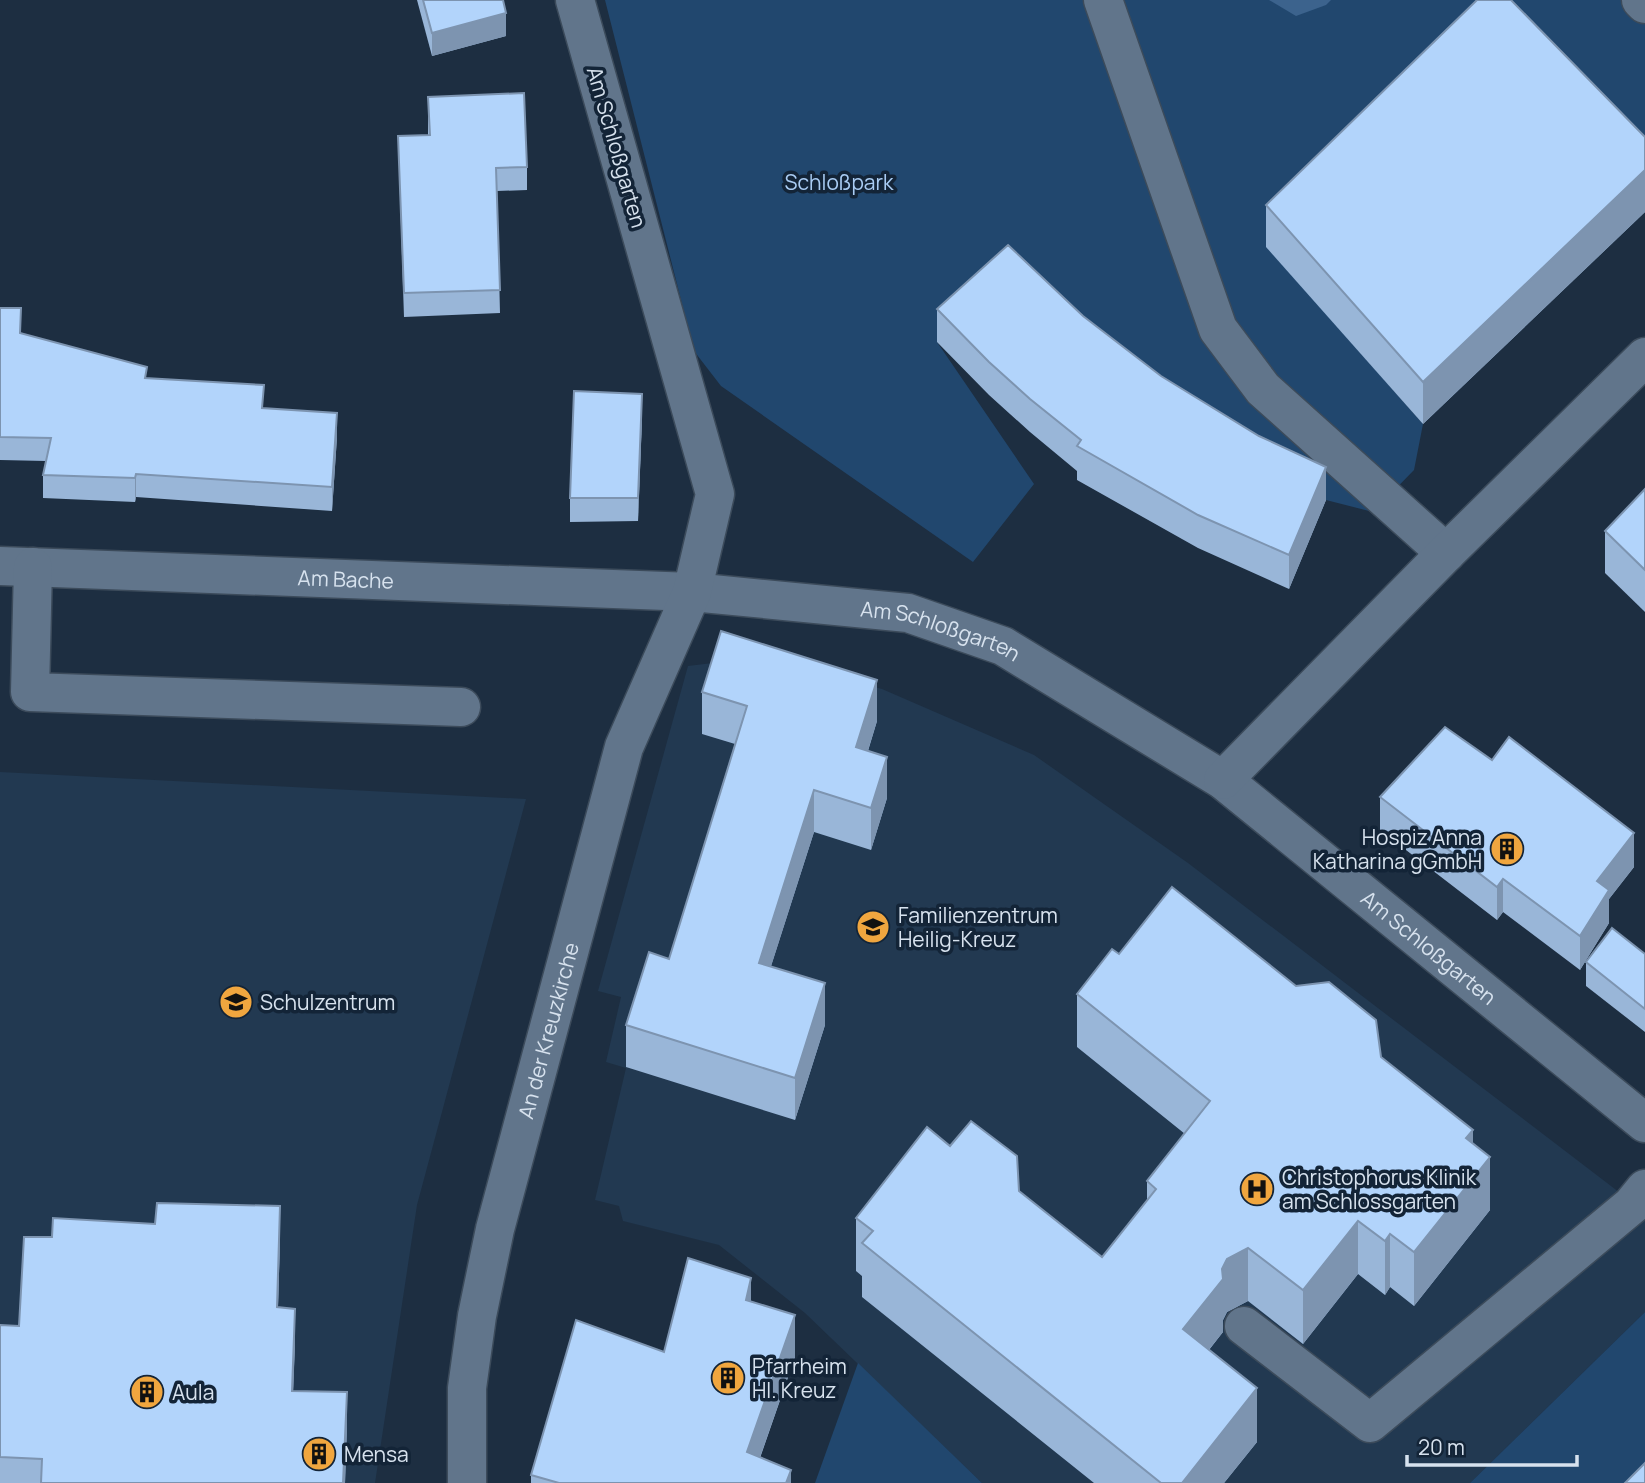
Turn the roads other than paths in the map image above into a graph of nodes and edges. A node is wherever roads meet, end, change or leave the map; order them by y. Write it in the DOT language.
graph roads {
  1 [pos="575,0"];
  2 [pos="1102,0"];
  3 [pos="1645,357"];
  4 [pos="1446,553"];
  5 [pos="17,566"];
  6 [pos="692,592"];
  7 [pos="15,691"];
  8 [pos="461,707"];
  9 [pos="1223,780"];
  10 [pos="1645,1123"];
  11 [pos="1645,1189"];
  12 [pos="1244,1326"];
  13 [pos="467,1483"];
  1 -- 6 [label="street, Am Schloßgarten"];
  2 -- 4 [label="street"];
  3 -- 4 [label="street"];
  4 -- 9 [label="street"];
  5 -- 6 [label="street, Am Bache"];
  5 -- 7 [label="street"];
  6 -- 9 [label="street, Am Schloßgarten"];
  6 -- 13 [label="street, An der Kreuzkirche"];
  7 -- 8 [label="street"];
  9 -- 10 [label="street, Am Schloßgarten"];
  11 -- 12 [label="street"];
}
